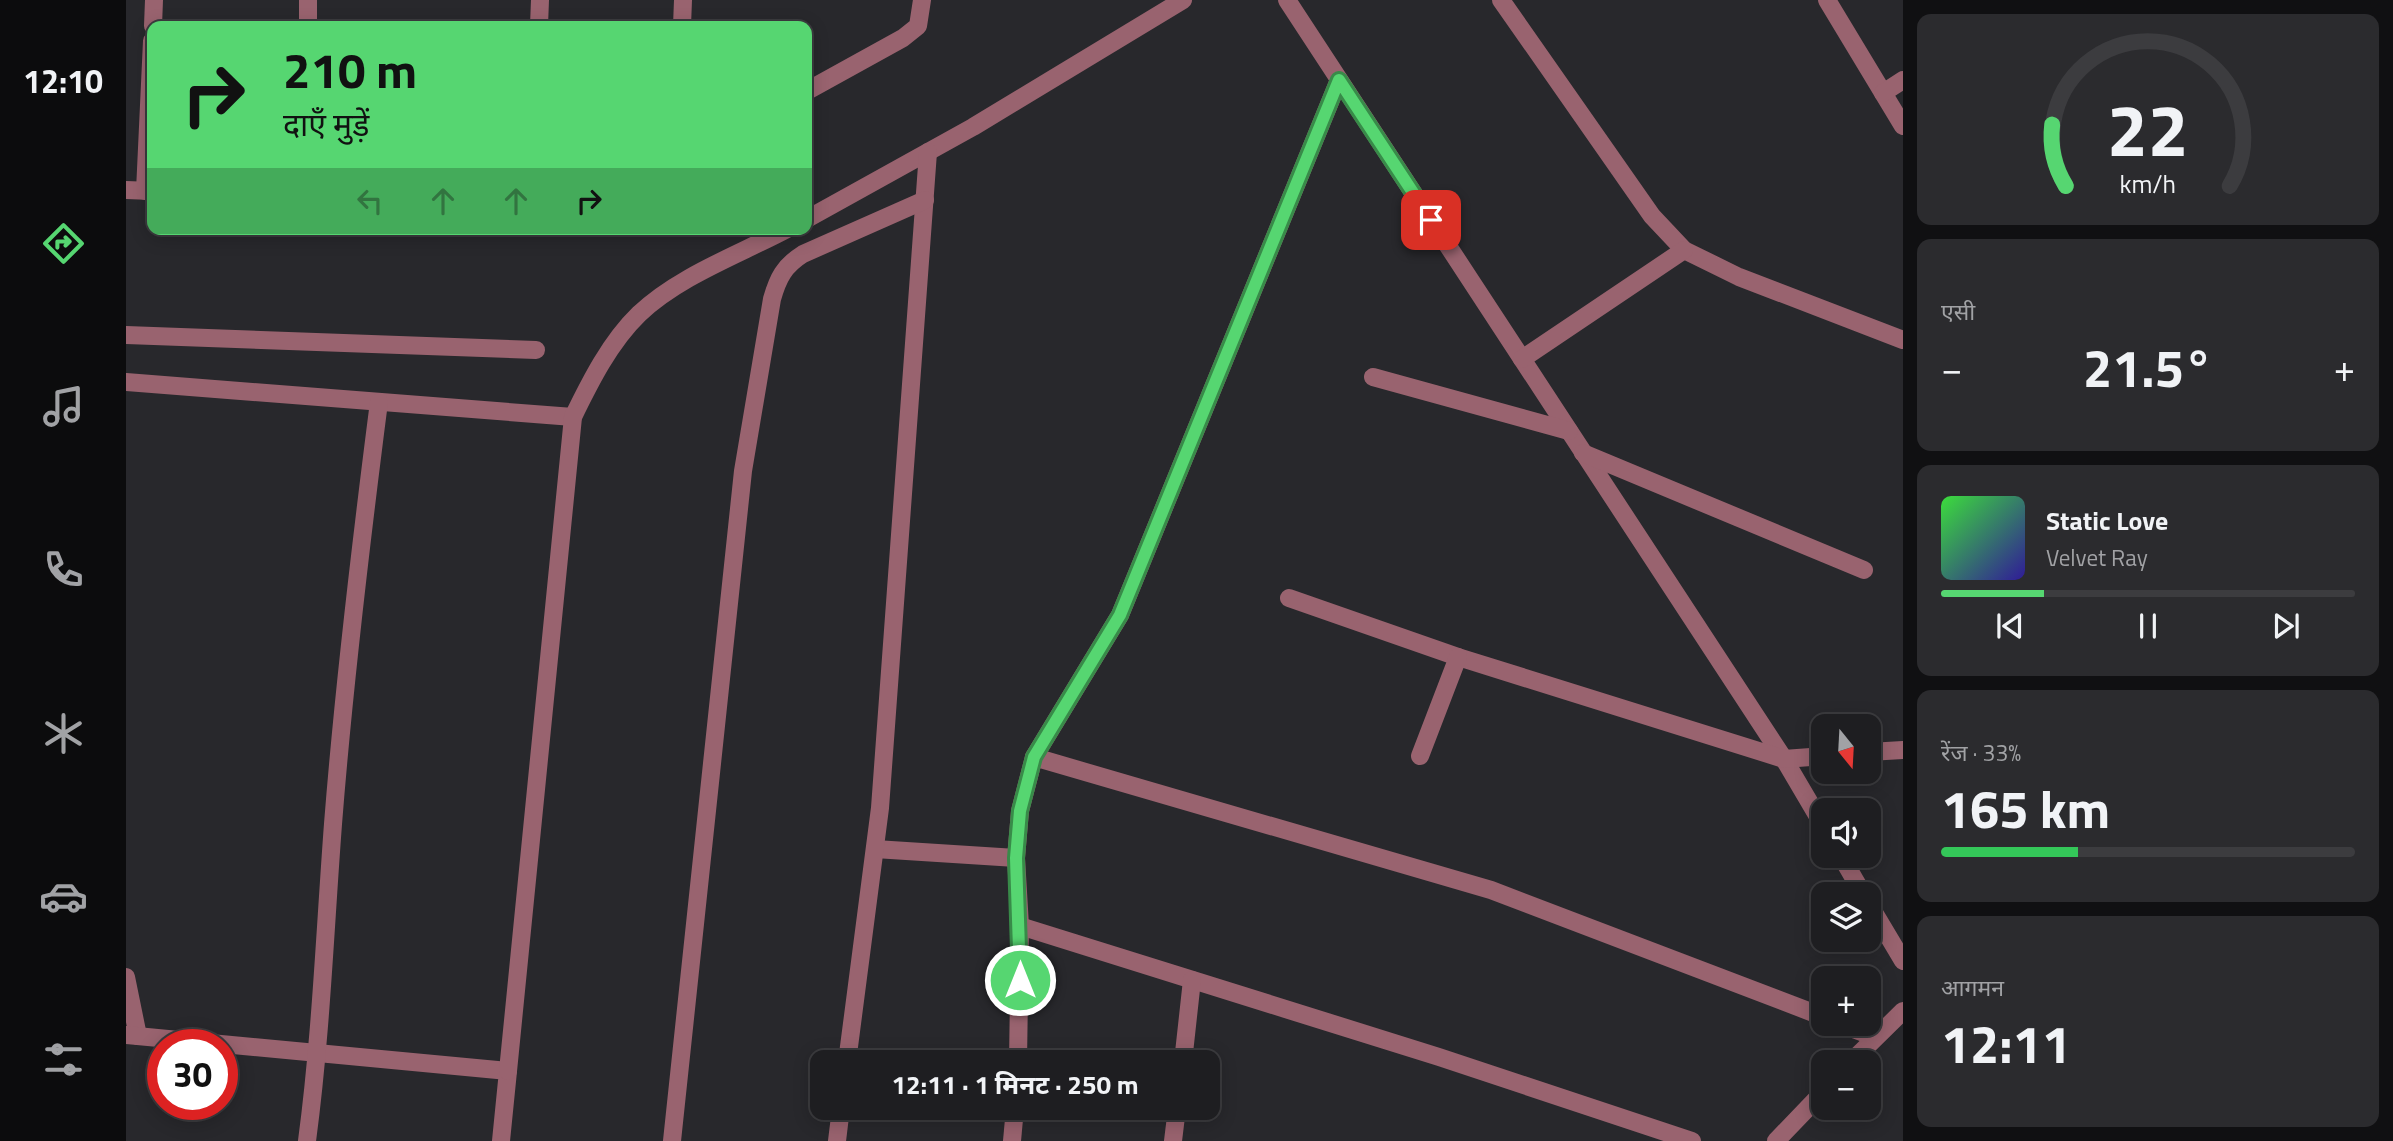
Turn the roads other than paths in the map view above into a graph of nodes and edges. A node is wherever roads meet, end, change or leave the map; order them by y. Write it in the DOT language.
graph roads {
  1 [pos="154,0"];
  2 [pos="309,0"];
  3 [pos="540,0"];
  4 [pos="683,0"];
  5 [pos="922,0"];
  6 [pos="1184,0"];
  7 [pos="1287,0"];
  8 [pos="1501,0"];
  9 [pos="1827,0"];
  10 [pos="153,21"];
  11 [pos="308,21"];
  12 [pos="539,21"];
  13 [pos="682,21"];
  14 [pos="1339,80"];
  15 [pos="1903,80"];
  16 [pos="812,88"];
  17 [pos="1883,93"];
  18 [pos="1903,126"];
  19 [pos="929,152"];
  20 [pos="126,190"];
  21 [pos="147,191"];
  22 [pos="925,200"];
  23 [pos="812,216"];
  24 [pos="775,235"];
  25 [pos="1684,250"];
  26 [pos="126,335"];
  27 [pos="1903,340"];
  28 [pos="536,350"];
  29 [pos="1522,359"];
  30 [pos="1373,377"];
  31 [pos="126,382"];
  32 [pos="379,402"];
  33 [pos="572,417"];
  34 [pos="1569,431"];
  35 [pos="1583,453"];
  36 [pos="1864,570"];
  37 [pos="1289,598"];
  38 [pos="1458,657"];
  39 [pos="1903,750"];
  40 [pos="1881,751"];
  41 [pos="1420,756"];
  42 [pos="1034,757"];
  43 [pos="1811,757"];
  44 [pos="1783,759"];
  45 [pos="1811,805"];
  46 [pos="875,849"];
  47 [pos="1016,858"];
  48 [pos="1881,924"];
  49 [pos="1020,926"];
  50 [pos="1903,961"];
  51 [pos="126,977"];
  52 [pos="1192,980"];
  53 [pos="1903,1011"];
  54 [pos="1811,1012"];
  55 [pos="132,1036"];
  56 [pos="1875,1037"];
  57 [pos="849,1050"];
  58 [pos="1018,1050"];
  59 [pos="1184,1050"];
  60 [pos="1863,1050"];
  61 [pos="319,1052"];
  62 [pos="508,1071"];
  63 [pos="1811,1105"];
  64 [pos="840,1120"];
  65 [pos="1014,1120"];
  66 [pos="1175,1120"];
  67 [pos="307,1141"];
  68 [pos="501,1141"];
  69 [pos="672,1141"];
  70 [pos="837,1141"];
  71 [pos="1012,1141"];
  72 [pos="1172,1141"];
  73 [pos="1692,1141"];
  74 [pos="1776,1141"];
  1 -- 10 [label="street"];
  2 -- 11 [label="street"];
  3 -- 12 [label="street"];
  4 -- 13 [label="street"];
  5 -- 16 [label="street"];
  6 -- 19 [label="street"];
  7 -- 14 [label="street"];
  8 -- 25 [label="street"];
  9 -- 17 [label="street"];
  14 -- 29 [label="street"];
  14 -- 42 [label="street"];
  15 -- 17 [label="street"];
  17 -- 18 [label="street"];
  19 -- 22 [label="street"];
  19 -- 23 [label="street"];
  20 -- 21 [label="street"];
  22 -- 46 [label="street"];
  22 -- 69 [label="street"];
  24 -- 33 [label="street"];
  25 -- 27 [label="street"];
  25 -- 29 [label="street"];
  26 -- 28 [label="street"];
  29 -- 34 [label="street"];
  30 -- 34 [label="street"];
  31 -- 32 [label="street"];
  32 -- 33 [label="street"];
  32 -- 61 [label="street"];
  33 -- 62 [label="street"];
  34 -- 35 [label="street"];
  35 -- 36 [label="street"];
  35 -- 44 [label="street"];
  37 -- 38 [label="street"];
  38 -- 41 [label="street"];
  38 -- 44 [label="street"];
  39 -- 40 [label="street"];
  42 -- 47 [label="street"];
  42 -- 54 [label="street"];
  43 -- 44 [label="street"];
  44 -- 45 [label="street"];
  46 -- 47 [label="street"];
  46 -- 57 [label="street"];
  47 -- 49 [label="street"];
  48 -- 50 [label="street"];
  49 -- 52 [label="street"];
  49 -- 58 [label="street"];
  51 -- 55 [label="street"];
  52 -- 59 [label="street"];
  52 -- 73 [label="street"];
  53 -- 56 [label="street"];
  55 -- 61 [label="street"];
  56 -- 60 [label="street"];
  61 -- 62 [label="street"];
  61 -- 67 [label="street"];
  62 -- 68 [label="street"];
  63 -- 74 [label="street"];
  64 -- 70 [label="street"];
  65 -- 71 [label="street"];
  66 -- 72 [label="street"];
}
